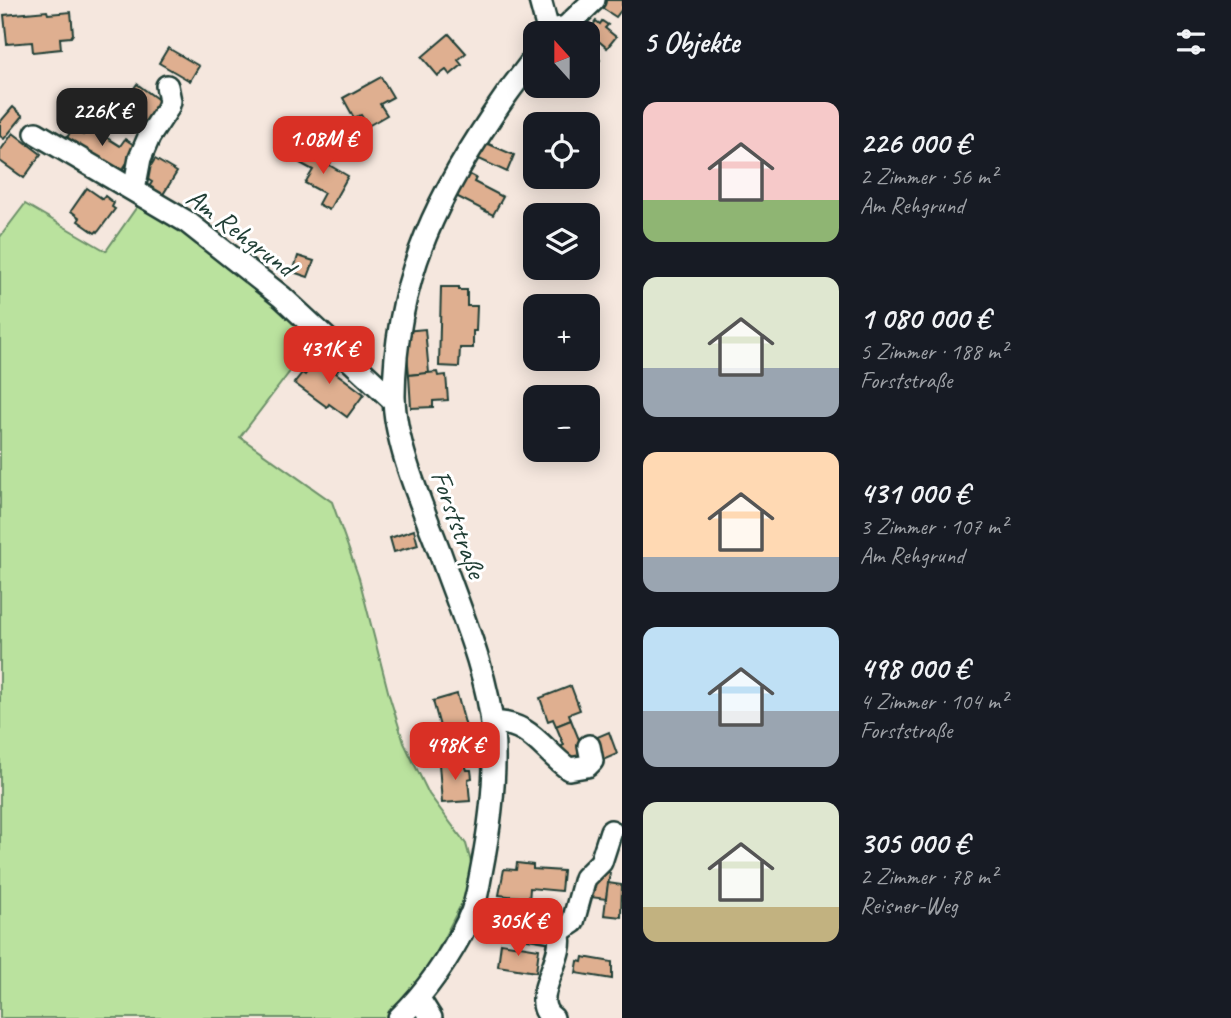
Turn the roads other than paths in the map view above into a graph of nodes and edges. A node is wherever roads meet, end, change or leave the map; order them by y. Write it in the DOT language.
graph roads {
  1 [pos="540,0"];
  2 [pos="594,0"];
  3 [pos="544,21"];
  4 [pos="572,21"];
  5 [pos="523,74"];
  6 [pos="167,86"];
  7 [pos="36,133"];
  8 [pos="134,190"];
  9 [pos="394,401"];
  10 [pos="492,723"];
  11 [pos="589,746"];
  12 [pos="611,831"];
  13 [pos="469,917"];
  14 [pos="558,932"];
  15 [pos="419,999"];
  16 [pos="399,1018"];
  17 [pos="431,1018"];
  18 [pos="553,1018"];
  1 -- 3 [label="street"];
  2 -- 4 [label="street"];
  5 -- 9 [label="street, Forststraße"];
  6 -- 8 [label="street"];
  7 -- 8 [label="street, Am Rehgrund"];
  8 -- 9 [label="street, Am Rehgrund"];
  9 -- 10 [label="street, Forststraße"];
  10 -- 11 [label="street"];
  10 -- 13 [label="street, Forststraße"];
  12 -- 14 [label="street"];
  13 -- 14 [label="street"];
  13 -- 15 [label="street, Forststraße"];
  14 -- 18 [label="street"];
  15 -- 16 [label="street, Forststraße"];
  15 -- 17 [label="street"];
}
